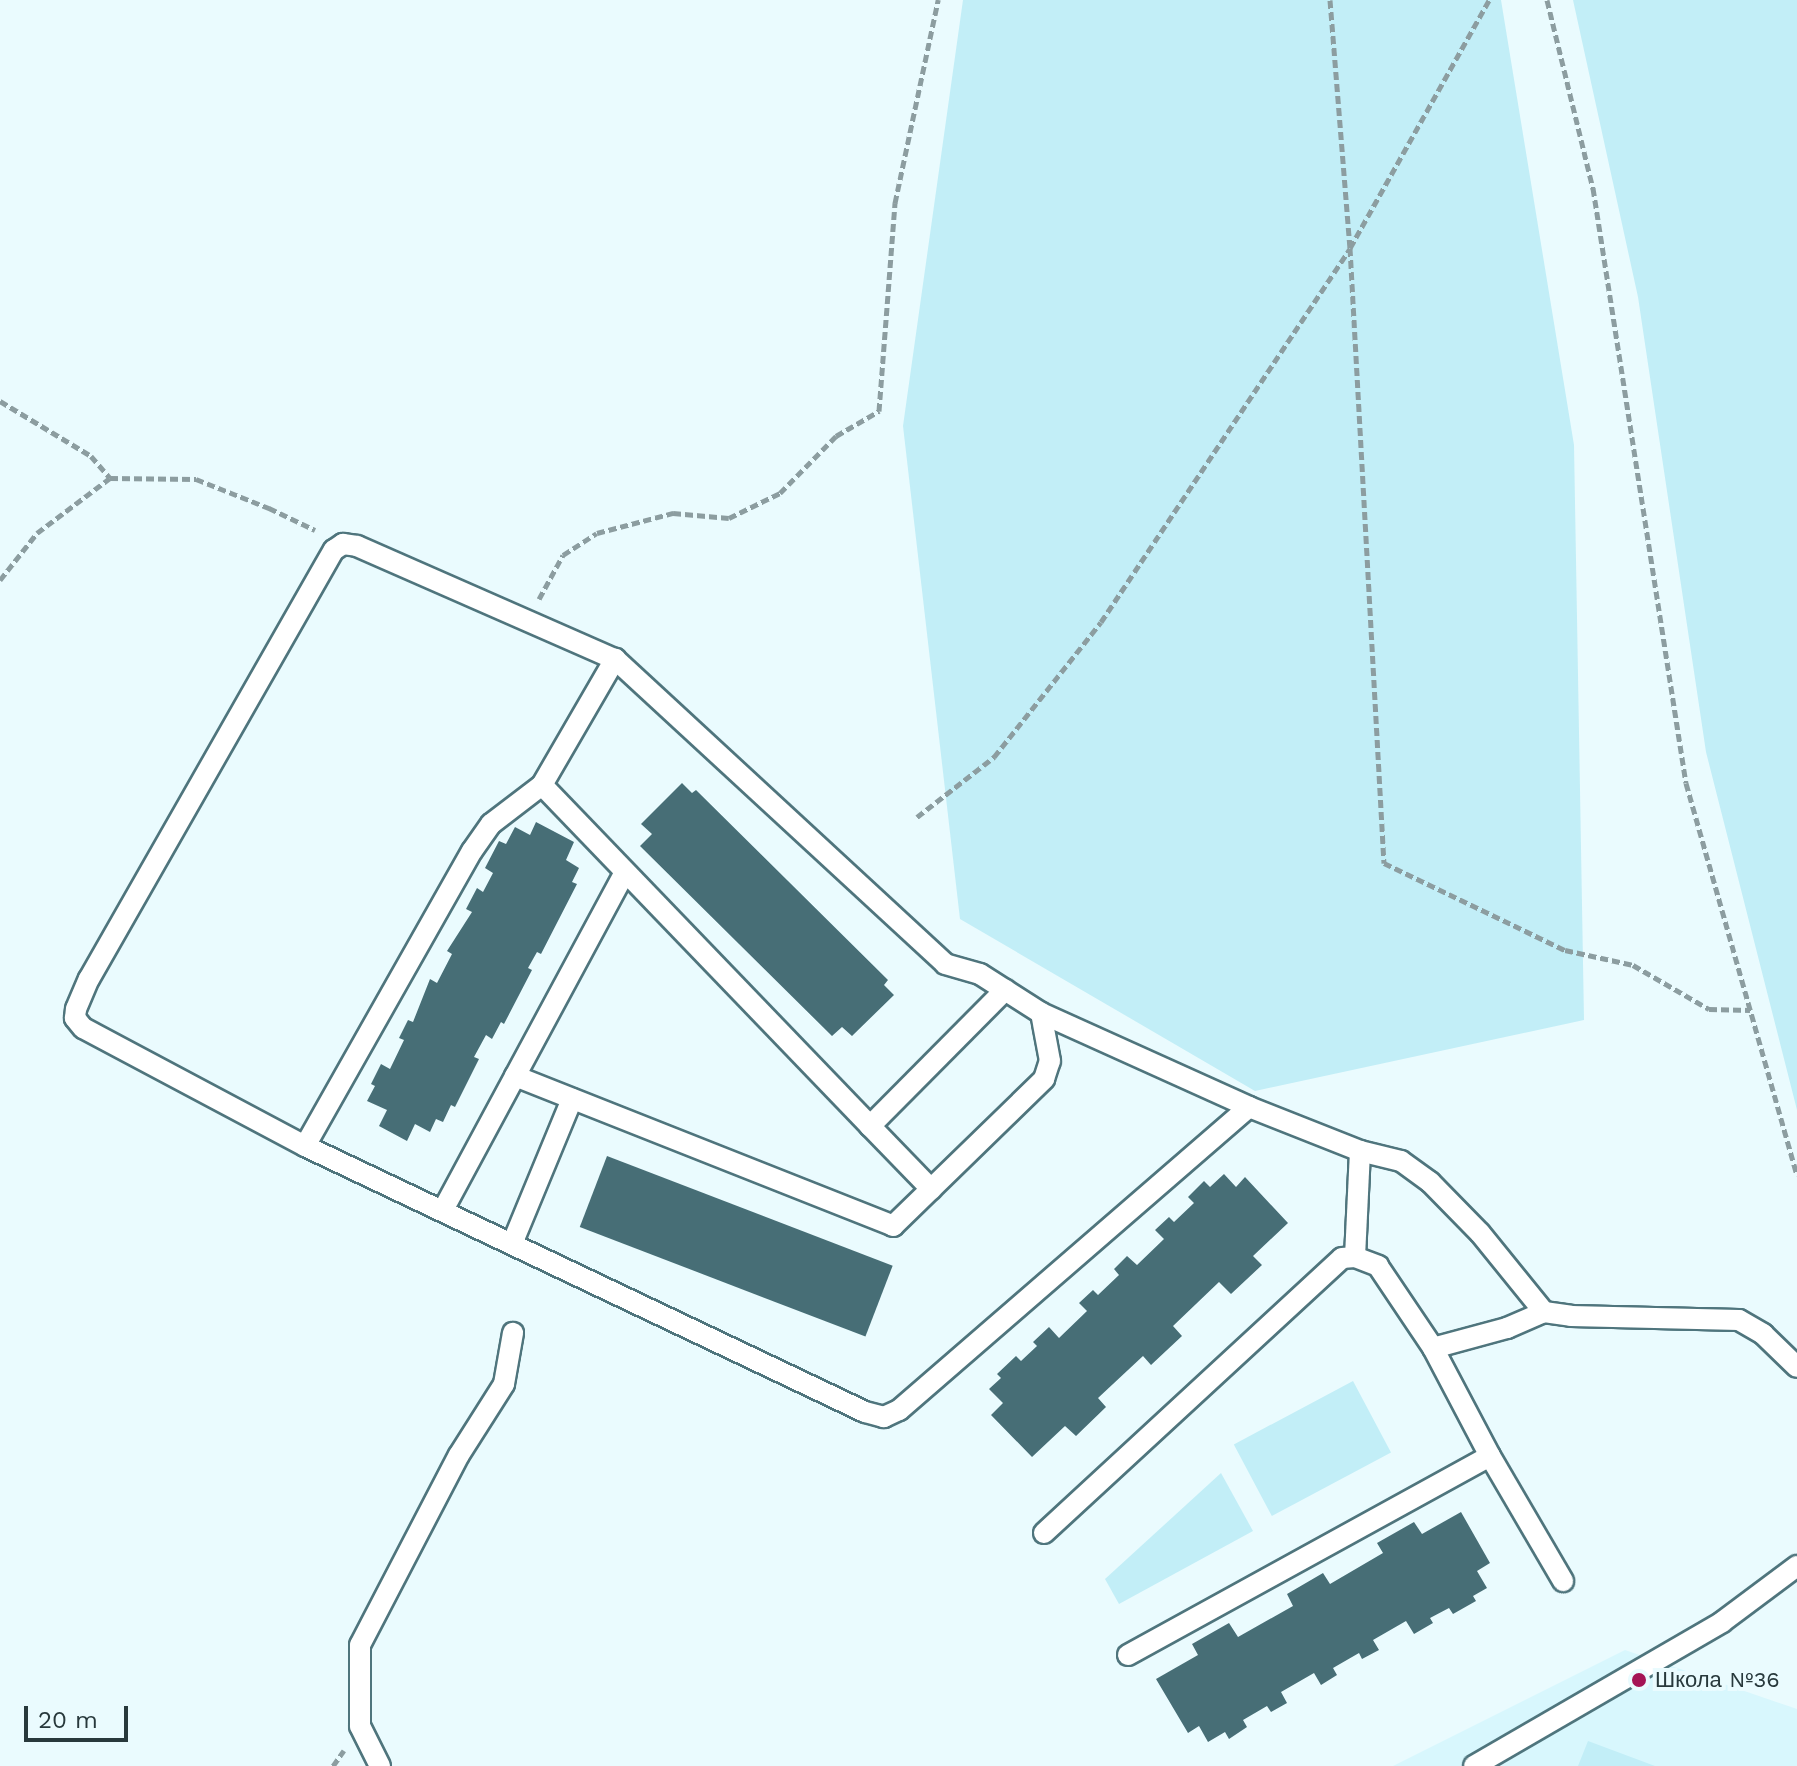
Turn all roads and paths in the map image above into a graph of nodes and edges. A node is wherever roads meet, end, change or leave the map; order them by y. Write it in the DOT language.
graph roads {
  1 [pos="938,0"];
  2 [pos="1330,0"];
  3 [pos="1489,0"];
  4 [pos="1547,0"];
  5 [pos="1350,248"];
  6 [pos="0,401"];
  7 [pos="110,478"];
  8 [pos="343,544"];
  9 [pos="0,580"];
  10 [pos="528,621"];
  11 [pos="615,659"];
  12 [pos="542,785"];
  13 [pos="917,817"];
  14 [pos="625,872"];
  15 [pos="1005,990"];
  16 [pos="1750,1010"];
  17 [pos="1041,1013"];
  18 [pos="515,1076"];
  19 [pos="572,1099"];
  20 [pos="1249,1107"];
  21 [pos="870,1126"];
  22 [pos="305,1146"];
  23 [pos="1360,1151"];
  24 [pos="1797,1176"];
  25 [pos="931,1189"];
  26 [pos="443,1210"];
  27 [pos="512,1244"];
  28 [pos="1355,1257"];
  29 [pos="1544,1312"];
  30 [pos="513,1333"];
  31 [pos="1433,1348"];
  32 [pos="1797,1367"];
  33 [pos="1490,1456"];
  34 [pos="1044,1533"];
  35 [pos="1797,1566"];
  36 [pos="1563,1581"];
  37 [pos="1128,1655"];
  38 [pos="380,1766"];
  39 [pos="1474,1766"];
  1 -- 10 [label="path"];
  2 -- 5 [label="path"];
  3 -- 5 [label="path"];
  4 -- 16 [label="path"];
  5 -- 13 [label="path"];
  5 -- 16 [label="path"];
  6 -- 7 [label="path"];
  7 -- 8 [label="path"];
  7 -- 9 [label="path"];
  8 -- 10 [label="lane"];
  8 -- 22 [label="lane"];
  10 -- 11 [label="lane"];
  11 -- 12 [label="lane"];
  11 -- 15 [label="lane"];
  12 -- 14 [label="lane"];
  12 -- 22 [label="lane"];
  14 -- 18 [label="lane"];
  14 -- 21 [label="lane"];
  15 -- 17 [label="lane"];
  15 -- 21 [label="lane"];
  16 -- 24 [label="path"];
  17 -- 20 [label="lane"];
  17 -- 25 [label="lane"];
  18 -- 19 [label="lane"];
  18 -- 26 [label="lane"];
  19 -- 25 [label="lane"];
  19 -- 27 [label="lane"];
  20 -- 23 [label="lane"];
  20 -- 27 [label="lane"];
  21 -- 25 [label="lane"];
  22 -- 26 [label="lane"];
  23 -- 28 [label="lane"];
  23 -- 29 [label="lane"];
  26 -- 27 [label="lane"];
  28 -- 31 [label="lane"];
  28 -- 34 [label="lane"];
  29 -- 31 [label="lane"];
  29 -- 32 [label="lane"];
  30 -- 38 [label="lane"];
  31 -- 33 [label="lane"];
  33 -- 36 [label="lane"];
  33 -- 37 [label="lane"];
  35 -- 39 [label="lane"];
}
